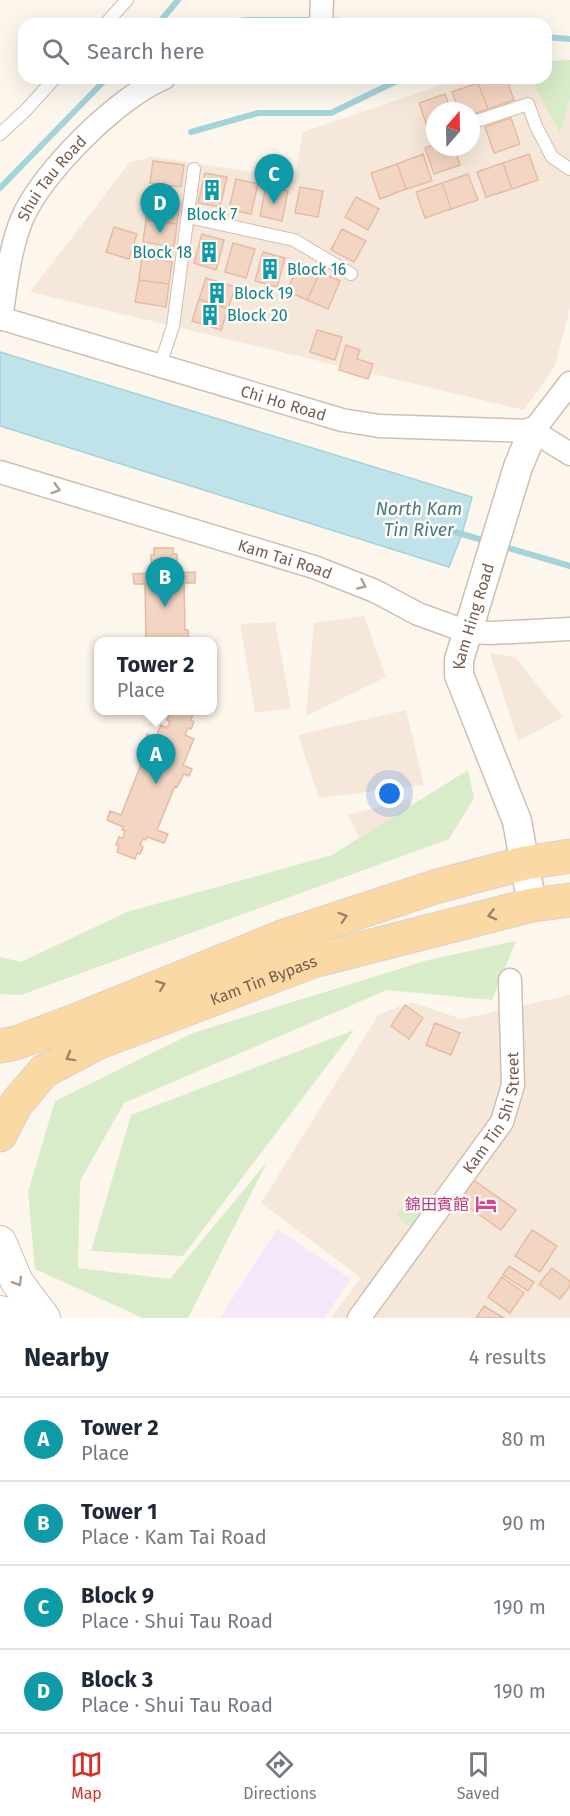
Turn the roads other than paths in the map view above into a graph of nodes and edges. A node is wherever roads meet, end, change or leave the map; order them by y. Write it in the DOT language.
graph roads {
  1 [pos="127,0"];
  2 [pos="322,0"];
  3 [pos="110,18"];
  4 [pos="321,18"];
  5 [pos="50,84"];
  6 [pos="151,84"];
  7 [pos="480,120"];
  8 [pos="0,134"];
  9 [pos="194,169"];
  10 [pos="570,169"];
  11 [pos="188,217"];
  12 [pos="351,274"];
  13 [pos="1,319"];
  14 [pos="160,366"];
  15 [pos="570,383"];
  16 [pos="533,431"];
  17 [pos="570,454"];
  18 [pos="0,472"];
  19 [pos="570,629"];
  20 [pos="468,632"];
  21 [pos="570,856"];
  22 [pos="525,863"];
  23 [pos="570,900"];
  24 [pos="532,905"];
  25 [pos="510,980"];
  26 [pos="0,1046"];
  27 [pos="0,1135"];
  28 [pos="0,1242"];
  29 [pos="0,1312"];
  30 [pos="24,1318"];
  31 [pos="44,1318"];
  32 [pos="359,1318"];
  1 -- 3 [label="lane"];
  2 -- 4 [label="street"];
  5 -- 8 [label="lane"];
  6 -- 13 [label="street, Shui Tau Road"];
  7 -- 10 [label="lane"];
  9 -- 11 [label="lane"];
  11 -- 12 [label="lane"];
  11 -- 14 [label="lane"];
  13 -- 14 [label="street, Chi Ho Road"];
  14 -- 16 [label="street, Chi Ho Road"];
  15 -- 16 [label="street"];
  16 -- 17 [label="street, Chi Ho Road"];
  16 -- 20 [label="street, Kam Hing Road"];
  18 -- 20 [label="street, Kam Tai Road, one-way"];
  19 -- 20 [label="street, Kam Tai Road"];
  20 -- 22 [label="street, Kam Hing Road"];
  21 -- 22 [label="main road, Kam Tin Bypass"];
  22 -- 24 [label="street, Kam Hing Road"];
  26 -- 22 [label="main road, Kam Tin Bypass, one-way"];
  23 -- 24 [label="main road, Kam Tin Bypass"];
  24 -- 27 [label="main road, Kam Tin Bypass, one-way"];
  25 -- 32 [label="street, Kam Tin Shi Street"];
  28 -- 31 [label="main road, one-way"];
  29 -- 30 [label="main road"];
}
